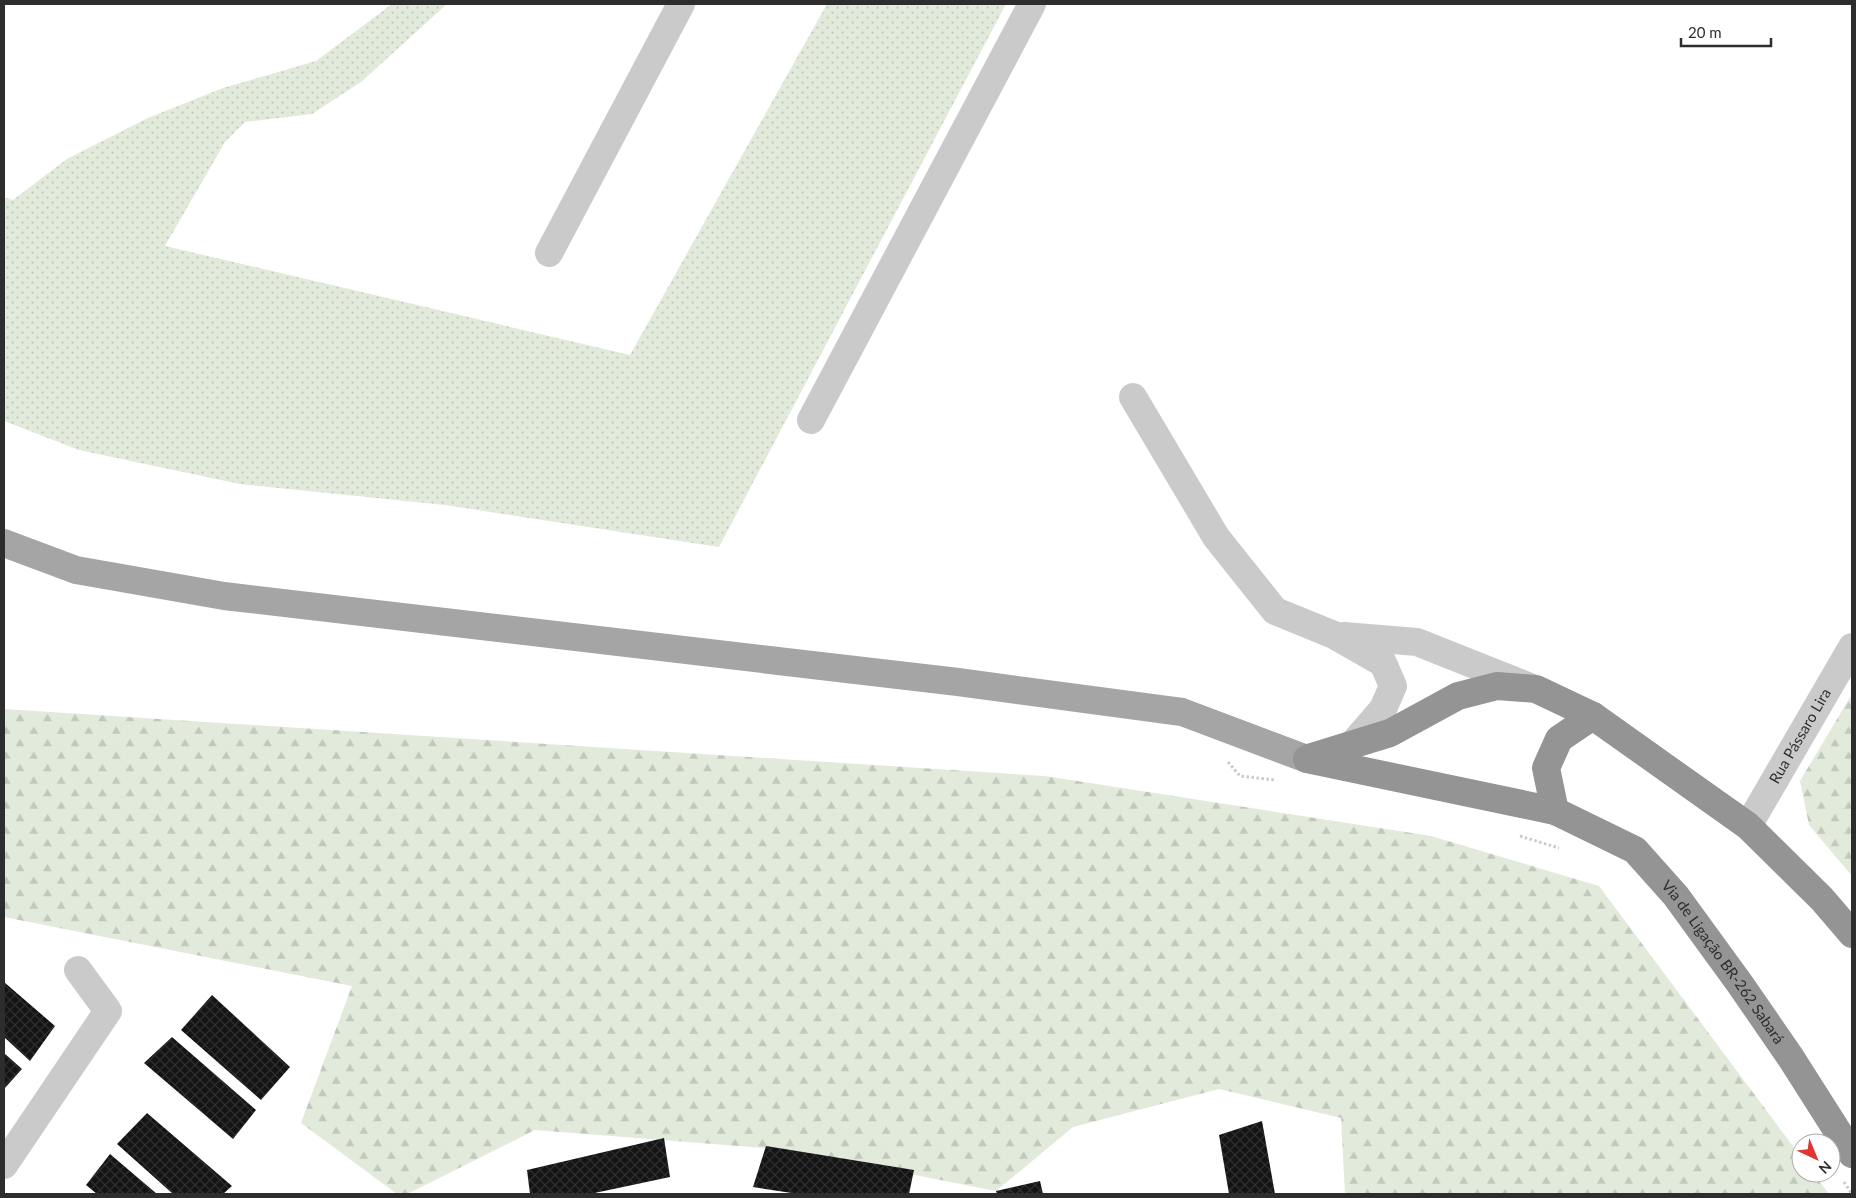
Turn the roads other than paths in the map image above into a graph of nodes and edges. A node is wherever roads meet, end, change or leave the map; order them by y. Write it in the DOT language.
graph roads {
  1 [pos="681,4"];
  2 [pos="1032,4"];
  3 [pos="549,253"];
  4 [pos="1133,396"];
  5 [pos="811,420"];
  6 [pos="4,543"];
  7 [pos="1334,635"];
  8 [pos="1852,647"];
  9 [pos="1536,689"];
  10 [pos="1593,716"];
  11 [pos="1352,745"];
  12 [pos="1307,759"];
  13 [pos="1555,811"];
  14 [pos="1748,826"];
  15 [pos="1852,934"];
  16 [pos="78,970"];
  17 [pos="1852,1154"];
  18 [pos="4,1165"];
  1 -- 3 [label="street"];
  2 -- 5 [label="street"];
  4 -- 7 [label="street"];
  6 -- 12 [label="main road"];
  7 -- 9 [label="street"];
  7 -- 11 [label="street"];
  8 -- 14 [label="street, Rua Pássaro Lira"];
  9 -- 10 [label="highway"];
  9 -- 11 [label="highway"];
  10 -- 13 [label="highway"];
  10 -- 14 [label="highway"];
  11 -- 12 [label="highway"];
  12 -- 13 [label="highway, Via de Ligação BR-262 Sabará"];
  13 -- 17 [label="highway, Via de Ligação BR-262 Sabará"];
  14 -- 15 [label="highway"];
  16 -- 18 [label="street"];
}
